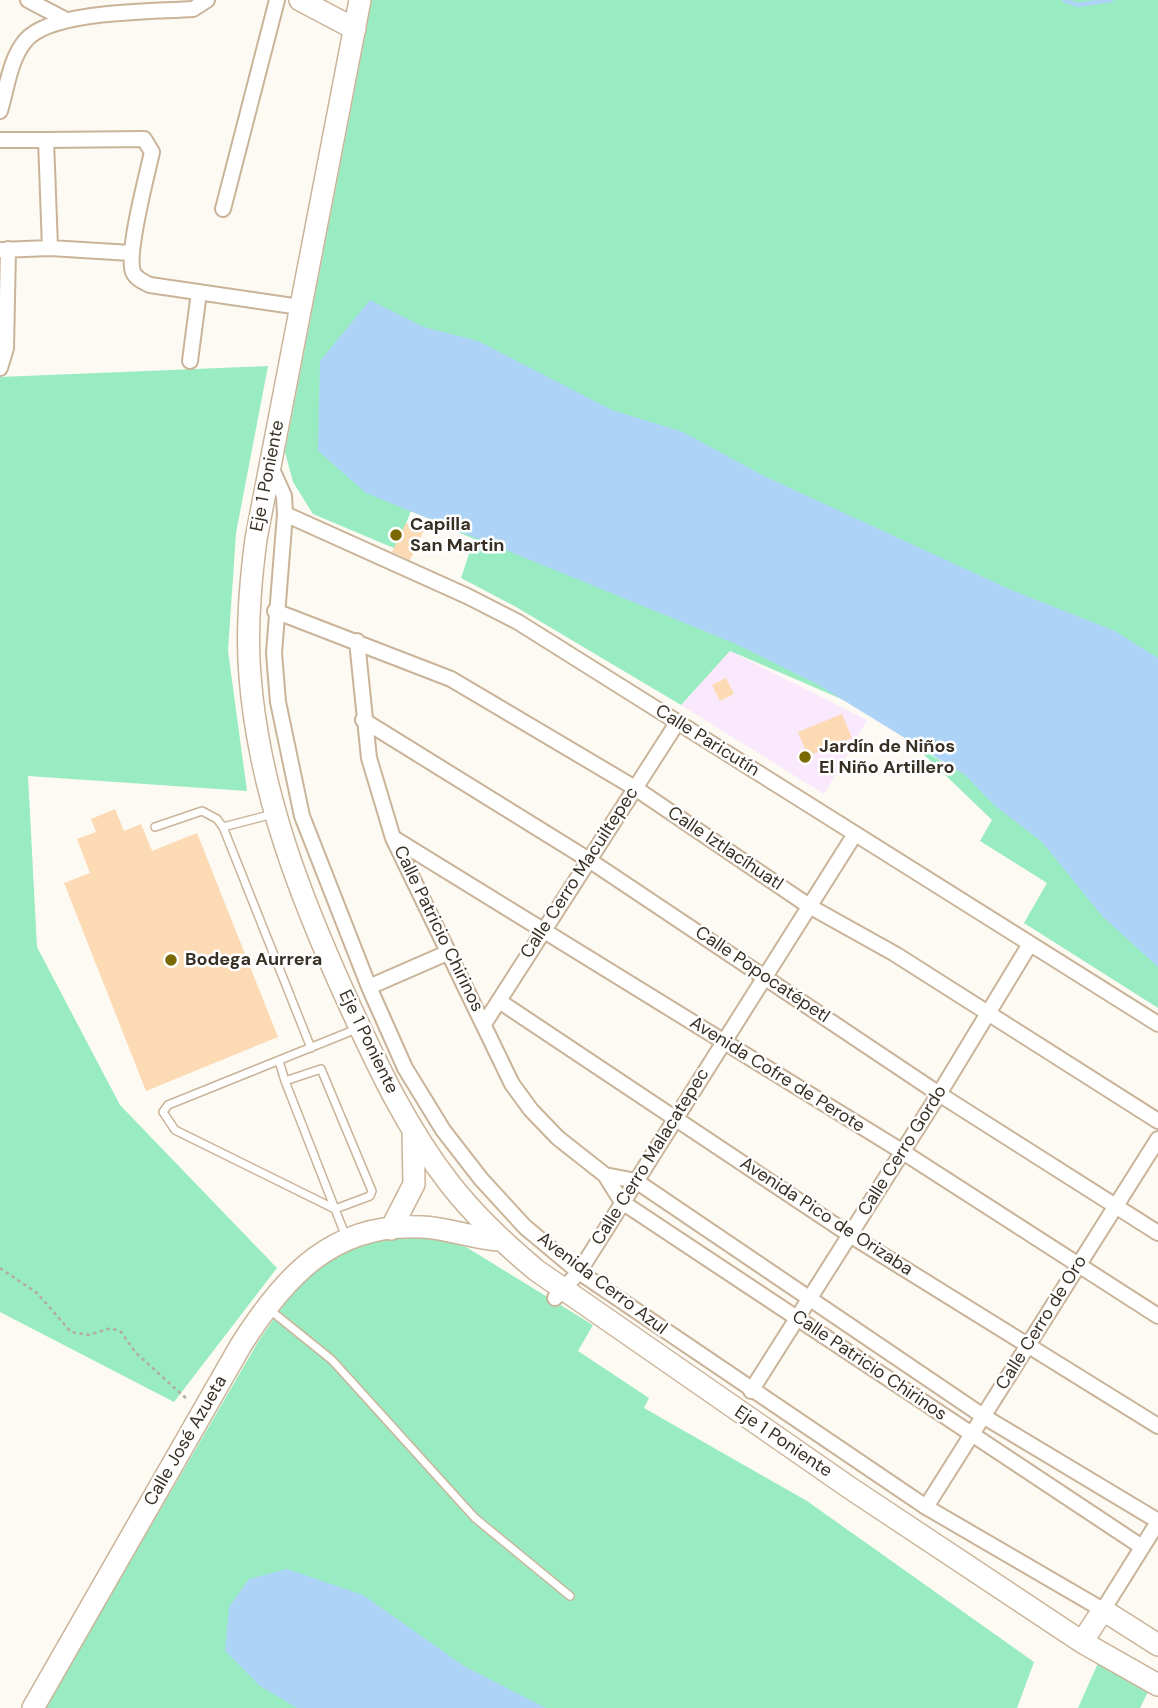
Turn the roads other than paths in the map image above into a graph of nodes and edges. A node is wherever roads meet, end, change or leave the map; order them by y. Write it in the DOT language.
graph roads {
  1 [pos="28,0"];
  2 [pos="208,0"];
  3 [pos="277,0"];
  4 [pos="300,0"];
  5 [pos="358,1"];
  6 [pos="66,20"];
  7 [pos="355,29"];
  8 [pos="0,111"];
  9 [pos="46,140"];
  10 [pos="0,141"];
  11 [pos="223,209"];
  12 [pos="50,248"];
  13 [pos="4,250"];
  14 [pos="131,253"];
  15 [pos="199,292"];
  16 [pos="300,307"];
  17 [pos="190,361"];
  18 [pos="0,368"];
  19 [pos="270,465"];
  20 [pos="285,514"];
  21 [pos="275,611"];
  22 [pos="357,641"];
  23 [pos="363,720"];
  24 [pos="677,723"];
  25 [pos="635,788"];
  26 [pos="274,813"];
  27 [pos="155,827"];
  28 [pos="223,827"];
  29 [pos="855,834"];
  30 [pos="393,838"];
  31 [pos="589,860"];
  32 [pos="809,906"];
  33 [pos="544,930"];
  34 [pos="1030,944"];
  35 [pos="447,953"];
  36 [pos="765,976"];
  37 [pos="369,987"];
  38 [pos="499,1001"];
  39 [pos="988,1014"];
  40 [pos="484,1024"];
  41 [pos="1158,1024"];
  42 [pos="360,1028"];
  43 [pos="723,1042"];
  44 [pos="311,1048"];
  45 [pos="279,1061"];
  46 [pos="285,1081"];
  47 [pos="939,1094"];
  48 [pos="676,1118"];
  49 [pos="1158,1121"];
  50 [pos="413,1130"];
  51 [pos="1158,1139"];
  52 [pos="903,1152"];
  53 [pos="605,1175"];
  54 [pos="635,1181"];
  55 [pos="622,1202"];
  56 [pos="1115,1207"];
  57 [pos="335,1209"];
  58 [pos="391,1229"];
  59 [pos="1158,1233"];
  60 [pos="850,1235"];
  61 [pos="347,1240"];
  62 [pos="501,1240"];
  63 [pos="1078,1265"];
  64 [pos="579,1272"];
  65 [pos="558,1294"];
  66 [pos="809,1300"];
  67 [pos="265,1307"];
  68 [pos="1158,1316"];
  69 [pos="797,1319"];
  70 [pos="1028,1345"];
  71 [pos="902,1362"];
  72 [pos="890,1380"];
  73 [pos="751,1391"];
  74 [pos="984,1416"];
  75 [pos="1158,1426"];
  76 [pos="972,1435"];
  77 [pos="926,1507"];
  78 [pos="1158,1521"];
  79 [pos="1142,1547"];
  80 [pos="570,1596"];
  81 [pos="1103,1610"];
  82 [pos="1082,1642"];
  83 [pos="1158,1645"];
  84 [pos="1158,1685"];
  85 [pos="33,1708"];
  1 -- 6 [label="street"];
  2 -- 6 [label="street"];
  3 -- 11 [label="street"];
  4 -- 7 [label="main road"];
  5 -- 7 [label="main road, Eje 1 Poniente"];
  6 -- 8 [label="street"];
  7 -- 16 [label="main road, Eje 1 Poniente"];
  9 -- 10 [label="street"];
  9 -- 12 [label="street"];
  9 -- 14 [label="street"];
  12 -- 13 [label="street"];
  12 -- 14 [label="street"];
  13 -- 18 [label="street"];
  14 -- 15 [label="street"];
  15 -- 16 [label="street"];
  15 -- 17 [label="street"];
  16 -- 19 [label="main road, Eje 1 Poniente"];
  19 -- 20 [label="street"];
  19 -- 26 [label="main road, Eje 1 Poniente"];
  20 -- 21 [label="street, Avenida Cerro Azul"];
  20 -- 24 [label="street, Calle Paricutín"];
  21 -- 22 [label="street, Calle Iztlacíhuatl"];
  21 -- 37 [label="street, Avenida Cerro Azul"];
  22 -- 23 [label="street, Calle Patricio Chirinos"];
  22 -- 25 [label="street, Calle Iztlacíhuatl"];
  23 -- 30 [label="street, Calle Patricio Chirinos"];
  23 -- 31 [label="street, Calle Popocatépetl"];
  24 -- 25 [label="street, Calle Cerro Macuiltepec"];
  24 -- 29 [label="street, Calle Paricutín"];
  25 -- 31 [label="street, Calle Cerro Macuiltepec"];
  25 -- 32 [label="street, Calle Iztlacíhuatl"];
  26 -- 28 [label="lane"];
  26 -- 42 [label="main road, Eje 1 Poniente"];
  27 -- 28 [label="lane"];
  28 -- 44 [label="lane"];
  29 -- 32 [label="street, Calle Cerro Malacatepec"];
  29 -- 34 [label="street, Calle Paricutín"];
  30 -- 33 [label="street, Avenida Cofre de Perote"];
  30 -- 35 [label="street, Calle Patricio Chirinos"];
  31 -- 33 [label="street, Calle Cerro Macuiltepec"];
  31 -- 36 [label="street, Calle Popocatépetl"];
  32 -- 36 [label="street, Calle Cerro Malacatepec"];
  32 -- 39 [label="street, Calle Iztlacíhuatl"];
  33 -- 38 [label="street, Calle Cerro Macuiltepec"];
  33 -- 43 [label="street, Avenida Cofre de Perote"];
  34 -- 39 [label="street, Calle Cerro Gordo"];
  34 -- 41 [label="street, Calle Paricutín"];
  35 -- 37 [label="street"];
  35 -- 40 [label="street, Calle Patricio Chirinos"];
  36 -- 43 [label="street, Calle Cerro Malacatepec"];
  36 -- 47 [label="street, Calle Popocatépetl"];
  37 -- 64 [label="street, Avenida Cerro Azul"];
  38 -- 40 [label="street, Calle Cerro Macuiltepec"];
  38 -- 48 [label="street, Avenida Pico de Orizaba"];
  39 -- 47 [label="street, Calle Cerro Gordo"];
  39 -- 49 [label="street, Calle Iztlacíhuatl"];
  40 -- 53 [label="street, Calle Patricio Chirinos"];
  42 -- 44 [label="lane"];
  42 -- 50 [label="main road, Eje 1 Poniente"];
  43 -- 48 [label="street, Calle Cerro Malacatepec"];
  43 -- 52 [label="street, Avenida Cofre de Perote"];
  44 -- 45 [label="lane"];
  45 -- 46 [label="lane"];
  45 -- 57 [label="lane"];
  46 -- 57 [label="lane"];
  46 -- 57 [label="lane"];
  47 -- 52 [label="street, Calle Cerro Gordo"];
  47 -- 56 [label="street, Calle Popocatépetl"];
  48 -- 54 [label="street, Calle Cerro Malacatepec"];
  48 -- 60 [label="street, Avenida Pico de Orizaba"];
  50 -- 58 [label="main road"];
  50 -- 62 [label="main road, Eje 1 Poniente"];
  51 -- 56 [label="street, Calle Cerro de Oro"];
  52 -- 60 [label="street, Calle Cerro Gordo"];
  52 -- 63 [label="street, Avenida Cofre de Perote"];
  53 -- 54 [label="street, Calle Patricio Chirinos"];
  53 -- 55 [label="street, Calle Patricio Chirinos"];
  54 -- 55 [label="street, Calle Cerro Malacatepec"];
  54 -- 66 [label="street, Calle Patricio Chirinos"];
  55 -- 64 [label="street, Calle Cerro Malacatepec"];
  55 -- 69 [label="street, Calle Patricio Chirinos"];
  56 -- 59 [label="street, Calle Popocatépetl"];
  56 -- 63 [label="street, Calle Cerro de Oro"];
  57 -- 61 [label="lane"];
  58 -- 61 [label="main road, Calle José Azueta"];
  58 -- 62 [label="main road, Calle José Azueta"];
  60 -- 66 [label="street, Calle Cerro Gordo"];
  60 -- 70 [label="street, Avenida Pico de Orizaba"];
  61 -- 67 [label="main road, Calle José Azueta"];
  62 -- 65 [label="main road, Eje 1 Poniente"];
  63 -- 68 [label="street, Avenida Cofre de Perote"];
  63 -- 70 [label="street, Calle Cerro de Oro"];
  64 -- 65 [label="street, Calle Cerro Malacatepec"];
  64 -- 73 [label="street, Avenida Cerro Azul"];
  65 -- 82 [label="main road, Eje 1 Poniente"];
  66 -- 69 [label="street, Calle Cerro Gordo"];
  66 -- 71 [label="street, Calle Patricio Chirinos"];
  67 -- 80 [label="lane"];
  67 -- 85 [label="main road, Calle José Azueta"];
  69 -- 72 [label="street, Calle Patricio Chirinos"];
  69 -- 73 [label="street, Calle Cerro Gordo"];
  70 -- 74 [label="street, Calle Cerro de Oro"];
  70 -- 75 [label="street, Avenida Pico de Orizaba"];
  71 -- 72 [label="street"];
  71 -- 74 [label="street, Calle Patricio Chirinos"];
  72 -- 76 [label="street, Calle Patricio Chirinos"];
  73 -- 77 [label="street, Avenida Cerro Azul"];
  74 -- 76 [label="street, Calle Cerro de Oro"];
  74 -- 78 [label="street, Calle Patricio Chirinos"];
  76 -- 77 [label="street, Calle Cerro de Oro"];
  76 -- 79 [label="street, Calle Patricio Chirinos"];
  77 -- 81 [label="street, Avenida Cerro Azul"];
  78 -- 79 [label="street"];
  79 -- 81 [label="street"];
  81 -- 82 [label="main road"];
  81 -- 83 [label="main road, Avenida Cerro Azul"];
  82 -- 84 [label="main road, Eje 1 Poniente"];
}
